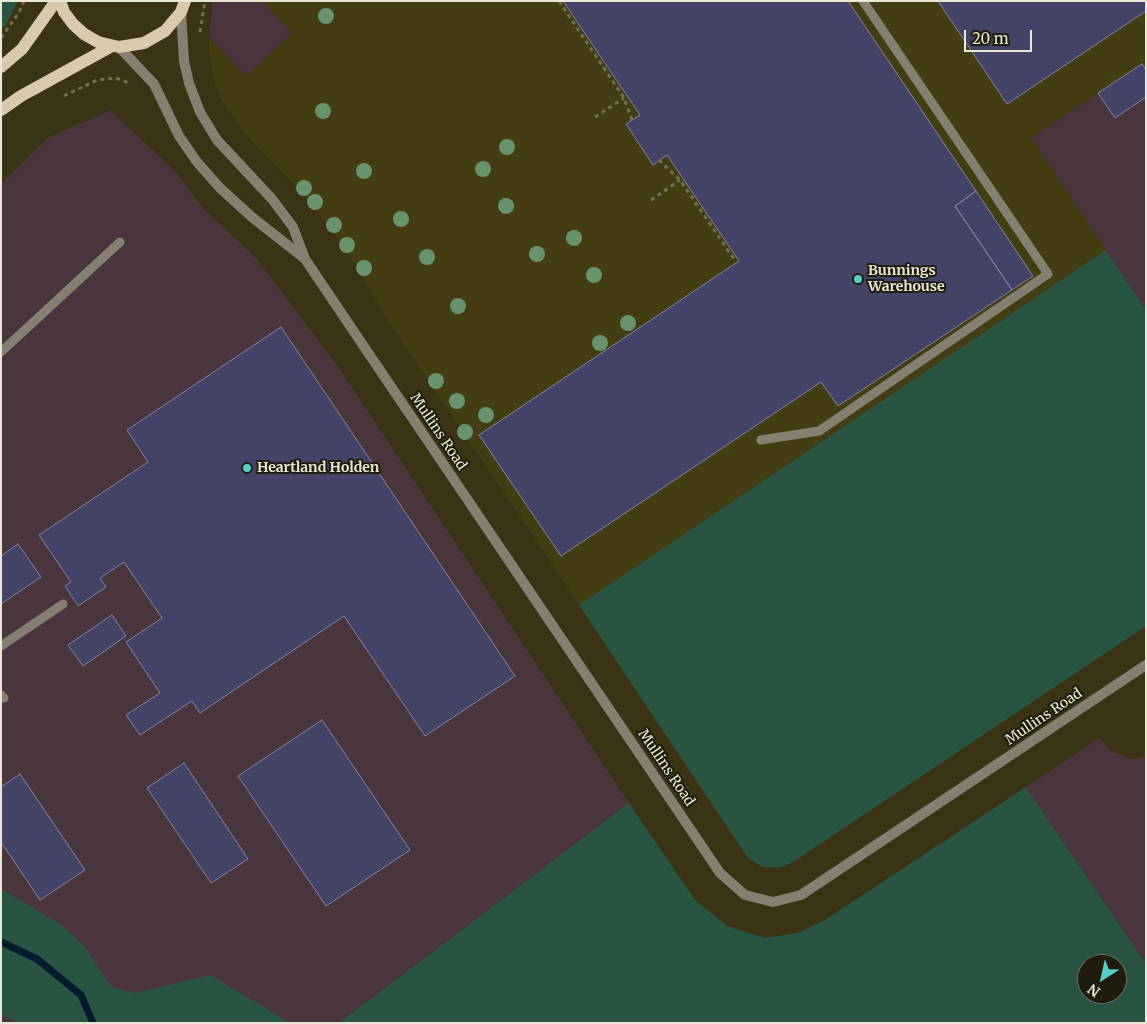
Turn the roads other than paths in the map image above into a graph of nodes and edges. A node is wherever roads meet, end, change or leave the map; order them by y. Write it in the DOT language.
graph roads {
  1 [pos="58,1"];
  2 [pos="863,1"];
  3 [pos="183,6"];
  4 [pos="116,46"];
  5 [pos="1,67"];
  6 [pos="1,110"];
  7 [pos="120,242"];
  8 [pos="305,259"];
  9 [pos="1,352"];
  10 [pos="761,440"];
  11 [pos="63,604"];
  12 [pos="1,646"];
  13 [pos="1146,665"];
  1 -- 4 [label="main road"];
  1 -- 5 [label="main road"];
  2 -- 10 [label="lane"];
  3 -- 4 [label="main road"];
  3 -- 8 [label="street, Mullins Road"];
  4 -- 6 [label="main road"];
  4 -- 8 [label="street, Mullins Road"];
  7 -- 9 [label="lane"];
  8 -- 13 [label="street, Mullins Road"];
  11 -- 12 [label="lane"];
}
